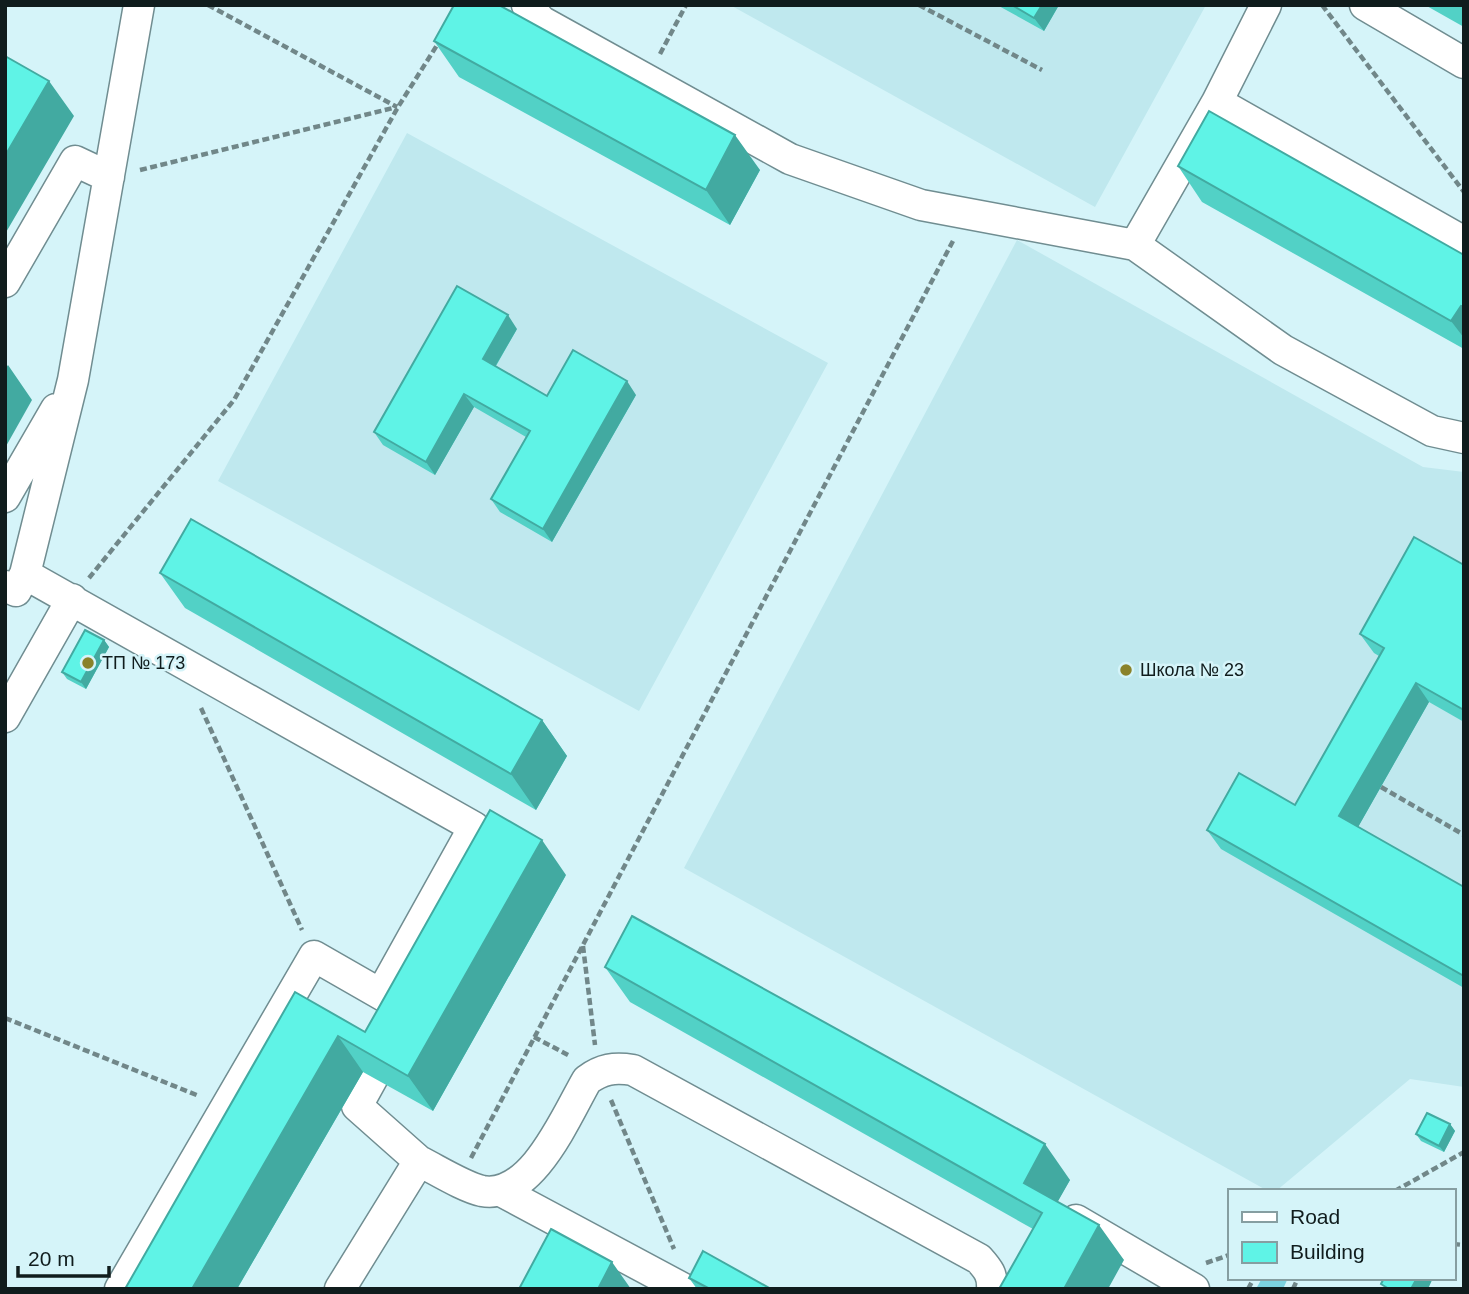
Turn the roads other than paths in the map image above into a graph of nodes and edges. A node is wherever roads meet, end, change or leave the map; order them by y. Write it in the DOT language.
graph roads {
  1 [pos="139,5"];
  2 [pos="527,5"];
  3 [pos="1266,5"];
  4 [pos="1365,5"];
  5 [pos="1464,63"];
  6 [pos="1217,102"];
  7 [pos="109,177"];
  8 [pos="1464,242"];
  9 [pos="1135,245"];
  10 [pos="5,282"];
  11 [pos="73,380"];
  12 [pos="1464,438"];
  13 [pos="5,497"];
  14 [pos="15,580"];
  15 [pos="72,599"];
  16 [pos="5,717"];
  17 [pos="381,994"];
  18 [pos="419,1161"];
  19 [pos="501,1191"];
  20 [pos="1062,1226"];
  21 [pos="1000,1278"];
  22 [pos="351,1285"];
  23 [pos="700,1287"];
  24 [pos="120,1289"];
  25 [pos="1194,1289"];
  1 -- 7 [label="lane"];
  2 -- 9 [label="lane"];
  3 -- 6 [label="lane"];
  4 -- 5 [label="lane"];
  6 -- 8 [label="lane"];
  6 -- 9 [label="lane"];
  7 -- 10 [label="lane"];
  7 -- 11 [label="lane"];
  9 -- 12 [label="lane"];
  11 -- 13 [label="lane"];
  11 -- 14 [label="lane"];
  14 -- 15 [label="lane"];
  15 -- 16 [label="lane"];
  15 -- 17 [label="lane"];
  17 -- 18 [label="lane"];
  17 -- 24 [label="lane"];
  18 -- 19 [label="lane"];
  18 -- 22 [label="lane"];
  19 -- 21 [label="lane"];
  19 -- 23 [label="lane"];
  20 -- 25 [label="lane"];
}
